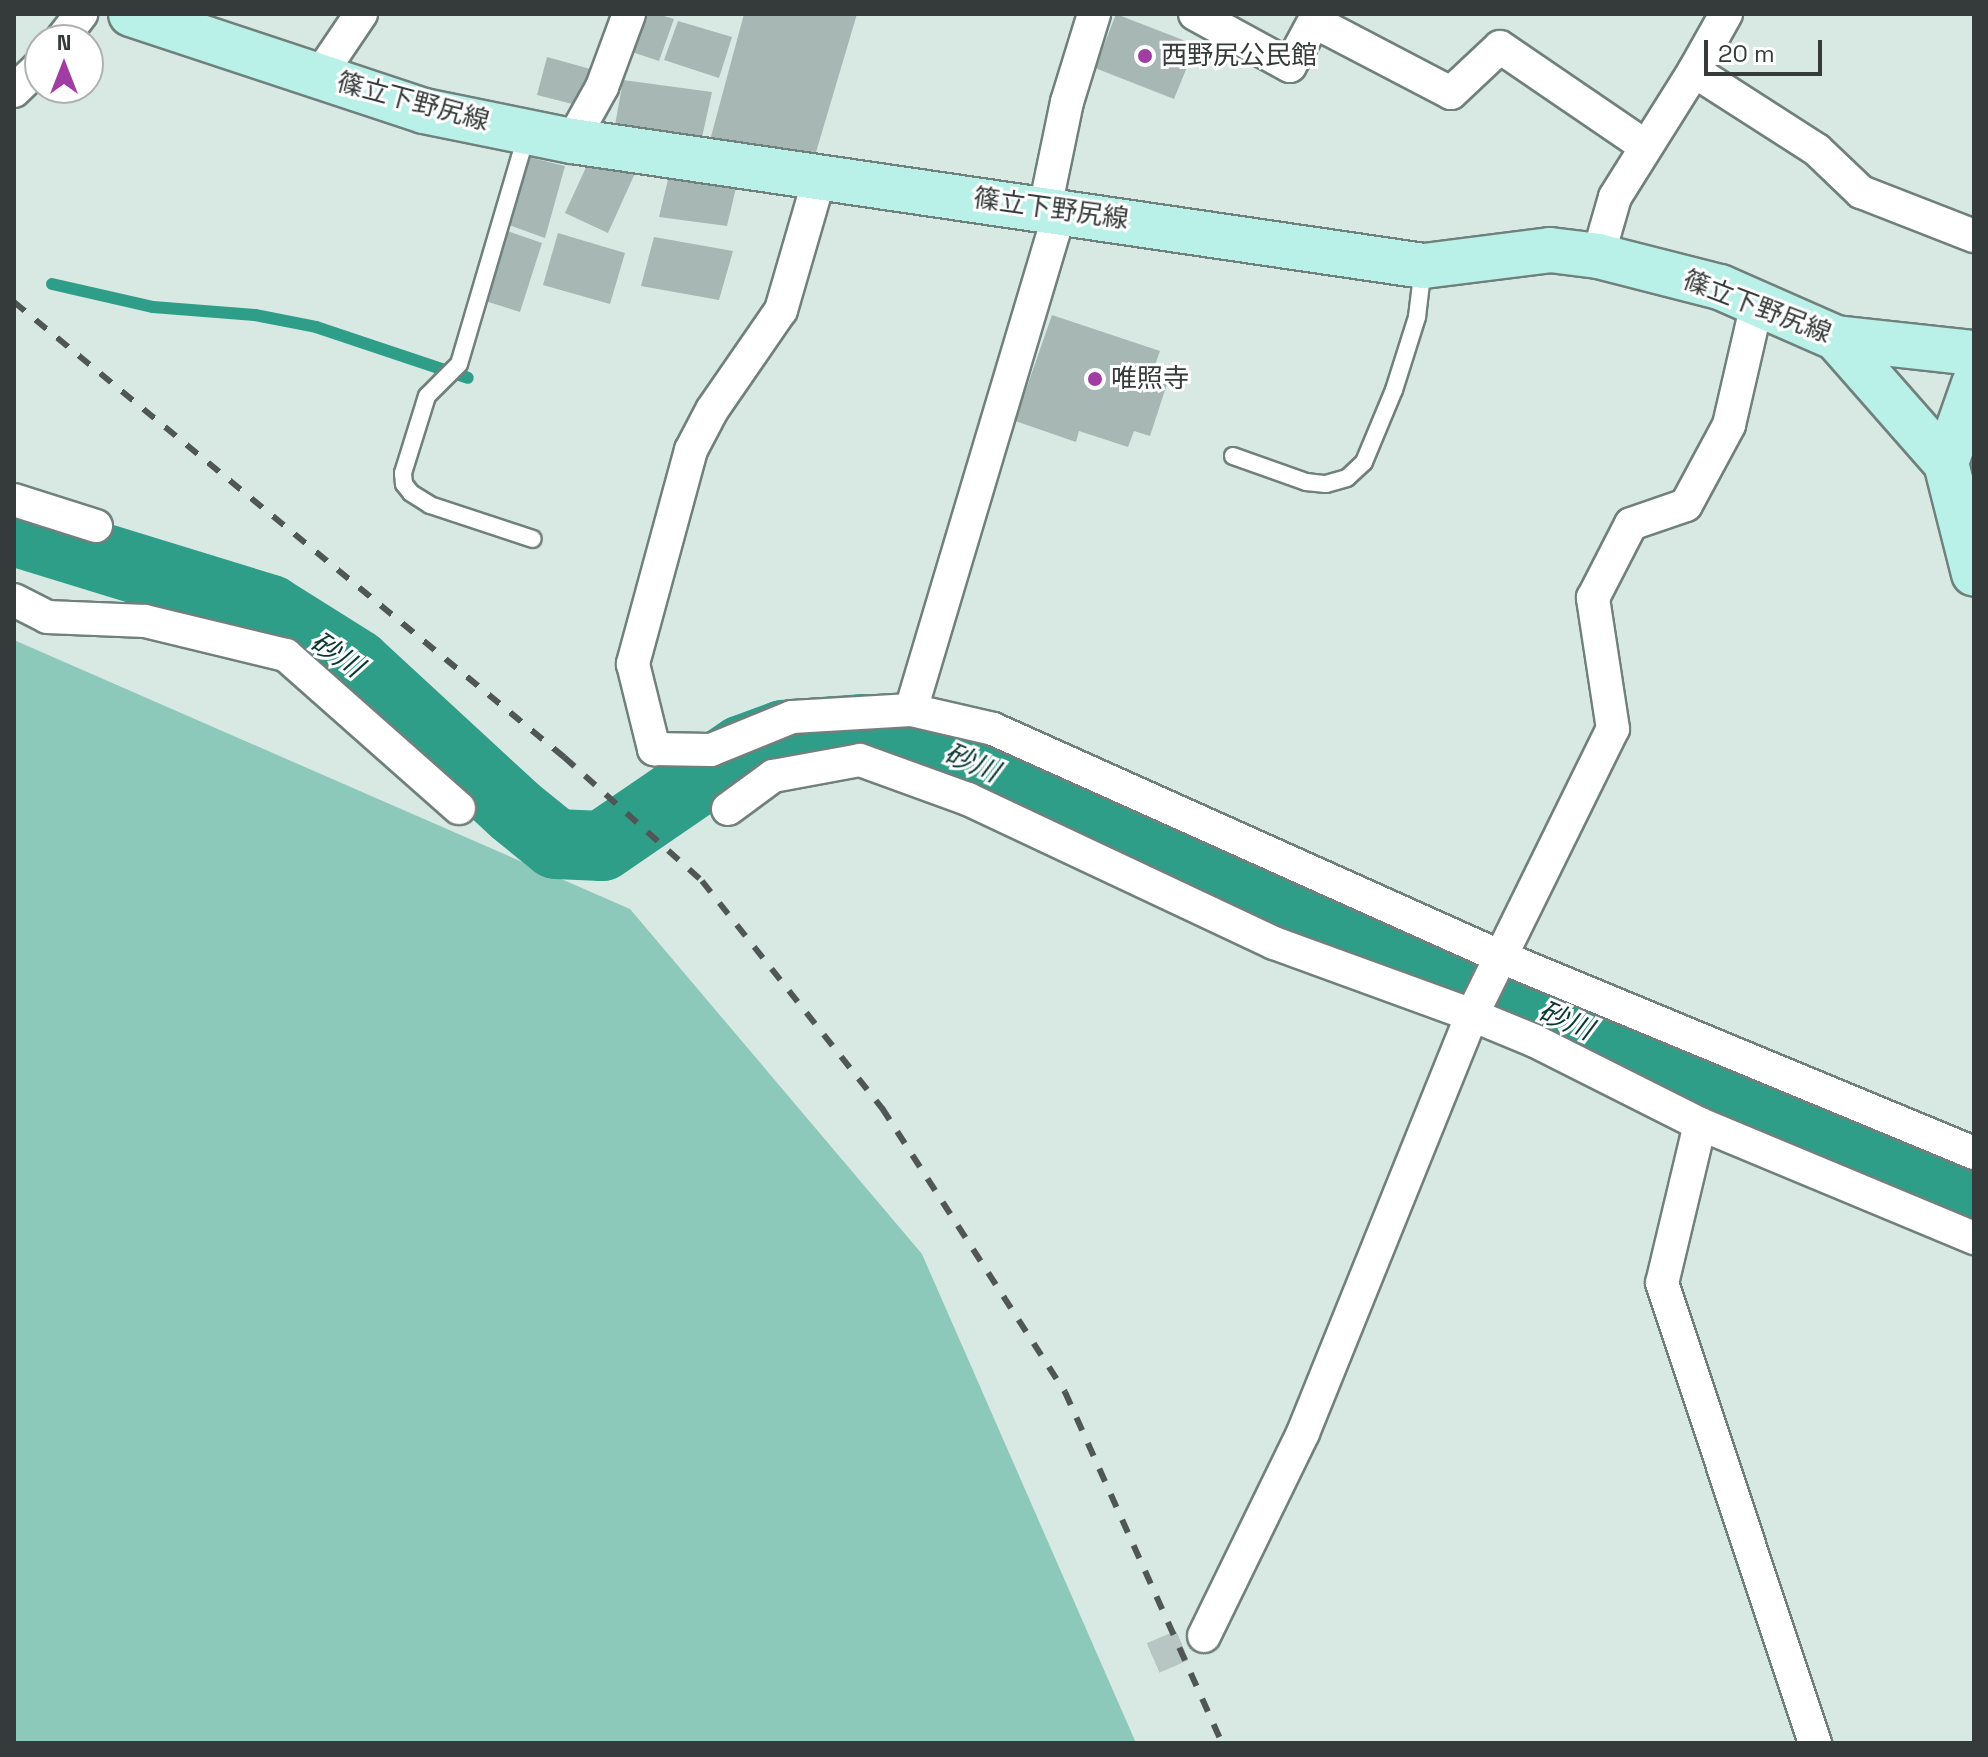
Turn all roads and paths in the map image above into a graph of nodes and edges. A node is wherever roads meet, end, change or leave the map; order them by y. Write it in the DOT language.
graph roads {
  1 [pos="131,14"];
  2 [pos="361,14"];
  3 [pos="629,14"];
  4 [pos="1094,14"];
  5 [pos="1195,14"];
  6 [pos="1726,14"];
  7 [pos="1316,18"];
  8 [pos="1694,71"];
  9 [pos="319,76"];
  10 [pos="527,132"];
  11 [pos="572,141"];
  12 [pos="1645,146"];
  13 [pos="820,176"];
  14 [pos="1052,209"];
  15 [pos="1974,236"];
  16 [pos="1598,256"];
  17 [pos="1424,266"];
  18 [pos="1757,304"];
  19 [pos="1836,338"];
  20 [pos="1974,353"];
  21 [pos="1974,384"];
  22 [pos="1233,456"];
  23 [pos="1946,463"];
  24 [pos="14,500"];
  25 [pos="96,526"];
  26 [pos="533,539"];
  27 [pos="1974,574"];
  28 [pos="14,600"];
  29 [pos="911,710"];
  30 [pos="459,808"];
  31 [pos="728,809"];
  32 [pos="1497,964"];
  33 [pos="1475,1009"];
  34 [pos="1700,1124"];
  35 [pos="1974,1153"];
  36 [pos="1974,1238"];
  37 [pos="1204,1636"];
  38 [pos="1815,1743"];
  1 -- 9 [label="main road, 篠立下野尻線"];
  2 -- 9 [label="street"];
  3 -- 11 [label="street"];
  4 -- 14 [label="street"];
  5 -- 7 [label="street"];
  6 -- 8 [label="street"];
  7 -- 12 [label="street"];
  8 -- 12 [label="street"];
  8 -- 15 [label="street"];
  9 -- 10 [label="main road, 篠立下野尻線"];
  10 -- 11 [label="main road, 篠立下野尻線"];
  10 -- 26 [label="lane"];
  11 -- 13 [label="main road, 篠立下野尻線"];
  12 -- 16 [label="street"];
  13 -- 14 [label="main road, 篠立下野尻線"];
  13 -- 29 [label="street"];
  14 -- 17 [label="main road, 篠立下野尻線"];
  14 -- 29 [label="street"];
  16 -- 17 [label="main road, 篠立下野尻線"];
  16 -- 18 [label="main road, 篠立下野尻線"];
  17 -- 22 [label="lane"];
  18 -- 19 [label="main road, 篠立下野尻線"];
  18 -- 32 [label="street"];
  19 -- 20 [label="main road, 篠立下野尻線"];
  19 -- 23 [label="main road"];
  21 -- 23 [label="main road"];
  23 -- 27 [label="main road"];
  24 -- 25 [label="street"];
  28 -- 30 [label="street"];
  29 -- 32 [label="street"];
  31 -- 33 [label="street"];
  32 -- 33 [label="street"];
  32 -- 35 [label="street"];
  33 -- 34 [label="street"];
  33 -- 37 [label="street"];
  34 -- 36 [label="street"];
  34 -- 38 [label="street"];
}
